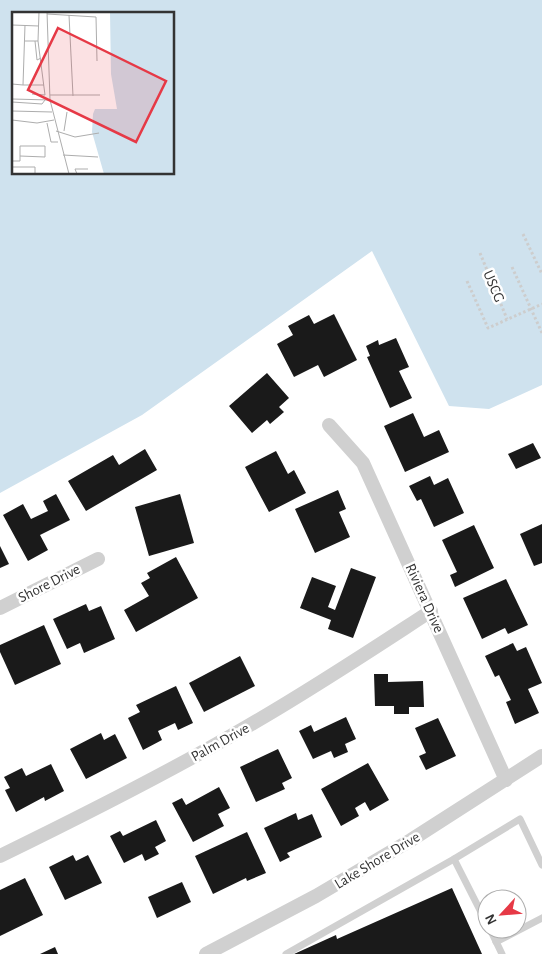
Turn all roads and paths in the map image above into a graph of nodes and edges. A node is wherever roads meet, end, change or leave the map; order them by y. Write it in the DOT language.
graph roads {
  1 [pos="523,234"];
  2 [pos="480,254"];
  3 [pos="512,267"];
  4 [pos="542,274"];
  5 [pos="467,281"];
  6 [pos="542,304"];
  7 [pos="531,309"];
  8 [pos="507,319"];
  9 [pos="540,325"];
  10 [pos="542,333"];
  11 [pos="329,424"];
  12 [pos="98,559"];
  13 [pos="0,608"];
  14 [pos="431,610"];
  15 [pos="541,760"];
  16 [pos="506,780"];
  17 [pos="0,856"];
  18 [pos="454,859"];
  19 [pos="542,865"];
  20 [pos="477,904"];
  21 [pos="542,918"];
  22 [pos="495,939"];
  23 [pos="496,942"];
  24 [pos="206,954"];
  25 [pos="286,954"];
  26 [pos="502,954"];
  1 -- 4 [label="path"];
  2 -- 8 [label="path, USCG"];
  3 -- 7 [label="path"];
  5 -- 8 [label="path, USCG"];
  6 -- 7 [label="path, USCG"];
  7 -- 8 [label="path, USCG"];
  7 -- 9 [label="path"];
  9 -- 10 [label="path"];
  11 -- 14 [label="street, Riviera Drive"];
  12 -- 13 [label="street, Shore Drive"];
  14 -- 16 [label="street, Riviera Drive"];
  14 -- 17 [label="street, Palm Drive"];
  15 -- 16 [label="street, Lake Shore Drive"];
  16 -- 24 [label="street, Lake Shore Drive"];
  18 -- 19 [label="lane"];
  18 -- 20 [label="lane"];
  18 -- 25 [label="lane"];
  21 -- 23 [label="lane"];
  22 -- 23 [label="lane"];
  23 -- 26 [label="lane"];
}
